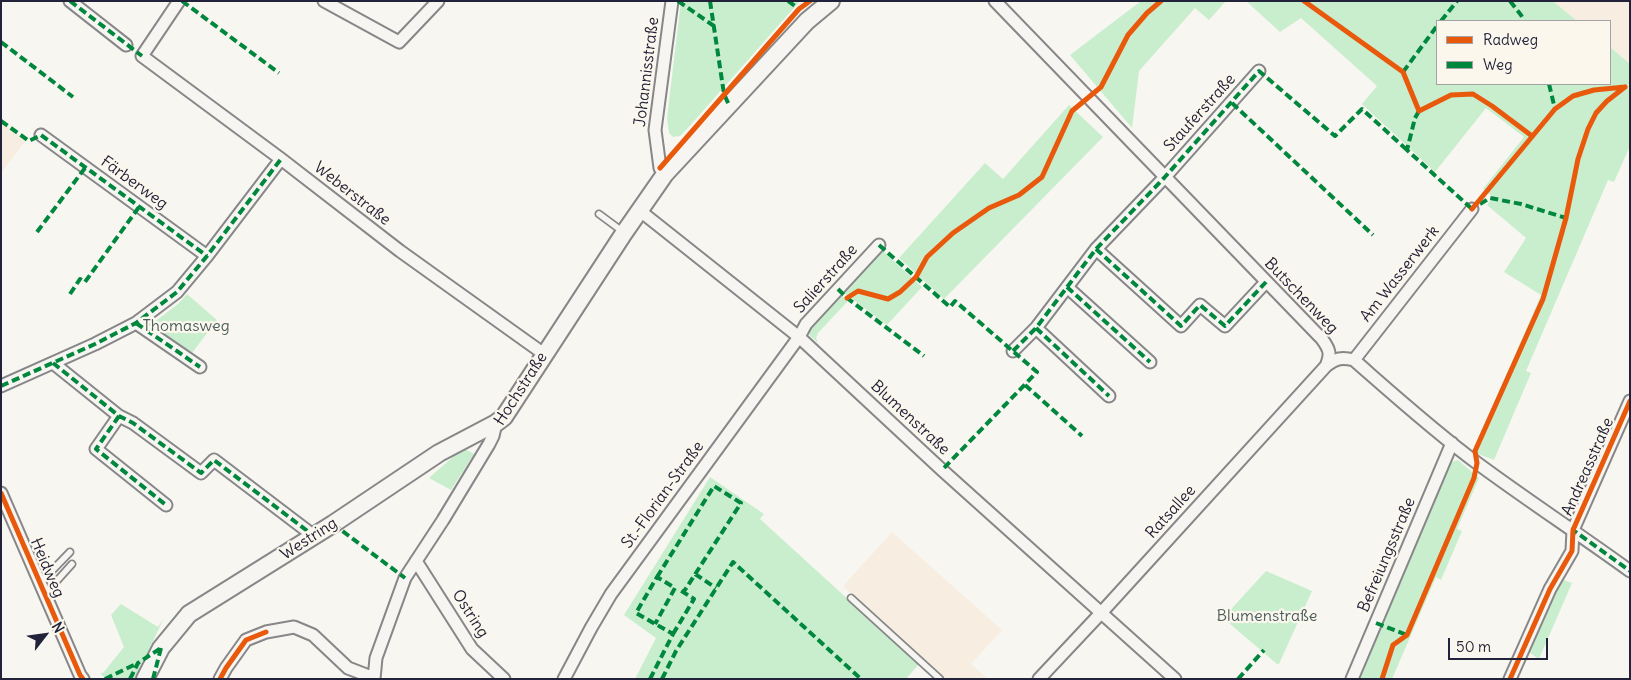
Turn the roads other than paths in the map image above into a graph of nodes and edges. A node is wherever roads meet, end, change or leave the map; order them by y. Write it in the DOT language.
graph roads {
  1 [pos="70,1"];
  2 [pos="179,1"];
  3 [pos="324,1"];
  4 [pos="438,1"];
  5 [pos="672,1"];
  6 [pos="831,1"];
  7 [pos="995,1"];
  8 [pos="126,45"];
  9 [pos="1260,71"];
  10 [pos="42,135"];
  11 [pos="281,160"];
  12 [pos="665,174"];
  13 [pos="1164,178"];
  14 [pos="1472,209"];
  15 [pos="639,210"];
  16 [pos="599,214"];
  17 [pos="624,233"];
  18 [pos="879,245"];
  19 [pos="1096,249"];
  20 [pos="207,256"];
  21 [pos="1266,282"];
  22 [pos="1067,287"];
  23 [pos="136,323"];
  24 [pos="1036,328"];
  25 [pos="799,337"];
  26 [pos="1013,351"];
  27 [pos="544,354"];
  28 [pos="1354,360"];
  29 [pos="1150,362"];
  30 [pos="54,363"];
  31 [pos="1326,366"];
  32 [pos="200,367"];
  33 [pos="1,386"];
  34 [pos="1108,396"];
  35 [pos="1630,402"];
  36 [pos="119,416"];
  37 [pos="496,423"];
  38 [pos="1626,425"];
  39 [pos="1452,444"];
  40 [pos="1,493"];
  41 [pos="166,505"];
  42 [pos="1573,530"];
  43 [pos="314,536"];
  44 [pos="70,552"];
  45 [pos="416,561"];
  46 [pos="72,564"];
  47 [pos="1630,571"];
  48 [pos="43,589"];
  49 [pos="851,598"];
  50 [pos="1101,613"];
  51 [pos="374,678"];
  52 [pos="83,679"];
  53 [pos="145,679"];
  54 [pos="220,679"];
  55 [pos="504,679"];
  56 [pos="564,679"];
  57 [pos="940,679"];
  58 [pos="1039,679"];
  59 [pos="1175,679"];
  60 [pos="1352,679"];
  61 [pos="1510,679"];
  1 -- 8 [label="street"];
  2 -- 11 [label="street, Weberstraße"];
  3 -- 4 [label="street"];
  5 -- 12 [label="street, Johannisstraße"];
  6 -- 12 [label="main road, Hochstraße"];
  7 -- 13 [label="street, Butschenweg"];
  9 -- 13 [label="street, Stauferstraße"];
  10 -- 20 [label="street, Färberweg"];
  11 -- 20 [label="street"];
  11 -- 27 [label="street, Weberstraße"];
  12 -- 15 [label="main road, Hochstraße"];
  13 -- 19 [label="street, Stauferstraße"];
  13 -- 21 [label="street, Butschenweg"];
  14 -- 28 [label="street, Am Wasserwerk"];
  15 -- 17 [label="main road, Hochstraße"];
  15 -- 25 [label="street, Blumenstraße"];
  16 -- 17 [label="lane"];
  17 -- 27 [label="main road, Hochstraße"];
  18 -- 25 [label="street, Salierstraße"];
  19 -- 21 [label="street"];
  19 -- 22 [label="street, Stauferstraße"];
  20 -- 23 [label="street"];
  21 -- 31 [label="street, Butschenweg"];
  22 -- 24 [label="street, Stauferstraße"];
  22 -- 29 [label="street"];
  23 -- 30 [label="street"];
  23 -- 32 [label="street"];
  24 -- 26 [label="street, Stauferstraße"];
  24 -- 34 [label="street"];
  25 -- 50 [label="street, Blumenstraße"];
  25 -- 56 [label="street, St.-Florian-Straße"];
  27 -- 37 [label="main road, Hochstraße"];
  28 -- 31 [label="street, Butschenweg"];
  28 -- 39 [label="street"];
  30 -- 33 [label="street"];
  30 -- 36 [label="street"];
  31 -- 50 [label="street, Ratsallee"];
  35 -- 38 [label="street, Andreasstraße"];
  36 -- 41 [label="street"];
  36 -- 43 [label="street"];
  37 -- 43 [label="main road, Westring"];
  37 -- 45 [label="street, Hochstraße"];
  38 -- 42 [label="street, Andreasstraße"];
  39 -- 42 [label="street"];
  39 -- 60 [label="street, Befreiungsstraße"];
  40 -- 48 [label="street, Heidweg"];
  42 -- 47 [label="street"];
  42 -- 61 [label="street, Andreasstraße"];
  43 -- 53 [label="main road, Westring"];
  44 -- 48 [label="lane"];
  45 -- 51 [label="street, Hochstraße"];
  45 -- 55 [label="street, Ostring"];
  46 -- 48 [label="lane"];
  48 -- 52 [label="street, Heidweg"];
  49 -- 57 [label="lane"];
  50 -- 58 [label="street, Ratsallee"];
  50 -- 59 [label="street, Blumenstraße"];
  51 -- 54 [label="street"];
}
